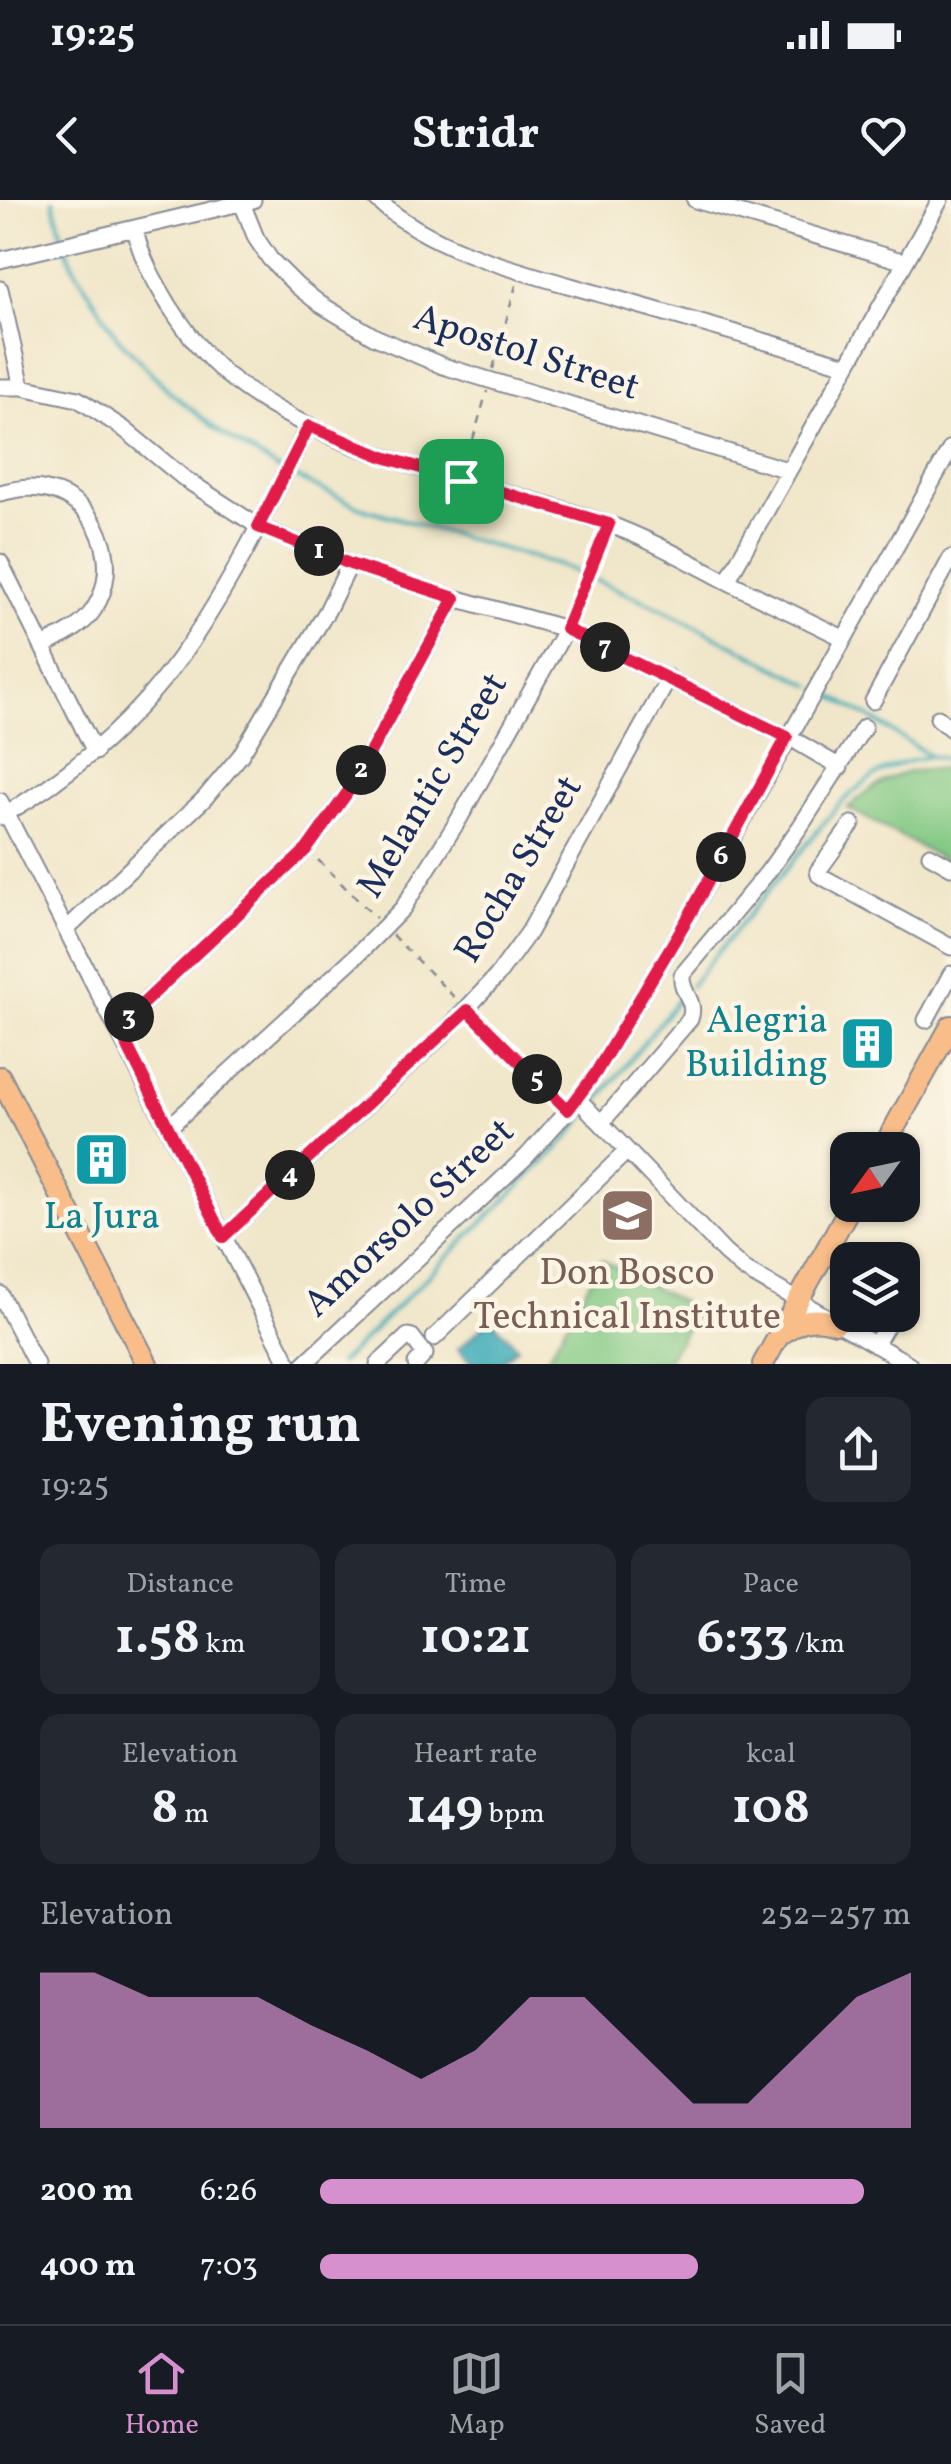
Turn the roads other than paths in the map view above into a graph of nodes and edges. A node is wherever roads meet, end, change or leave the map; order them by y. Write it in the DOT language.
graph roads {
  1 [pos="377,200"];
  2 [pos="695,200"];
  3 [pos="940,200"];
  4 [pos="247,202"];
  5 [pos="134,230"];
  6 [pos="0,260"];
  7 [pos="905,262"];
  8 [pos="0,289"];
  9 [pos="847,365"];
  10 [pos="22,387"];
  11 [pos="0,388"];
  12 [pos="309,426"];
  13 [pos="951,448"];
  14 [pos="787,470"];
  15 [pos="0,493"];
  16 [pos="258,527"];
  17 [pos="951,558"];
  18 [pos="0,562"];
  19 [pos="350,564"];
  20 [pos="727,581"];
  21 [pos="455,598"];
  22 [pos="566,629"];
  23 [pos="843,638"];
  24 [pos="43,646"];
  25 [pos="669,678"];
  26 [pos="873,701"];
  27 [pos="938,718"];
  28 [pos="864,726"];
  29 [pos="951,730"];
  30 [pos="793,740"];
  31 [pos="94,752"];
  32 [pos="840,766"];
  33 [pos="2,810"];
  34 [pos="852,824"];
  35 [pos="930,856"];
  36 [pos="951,868"];
  37 [pos="67,929"];
  38 [pos="951,947"];
  39 [pos="951,974"];
  40 [pos="926,1020"];
  41 [pos="951,1026"];
  42 [pos="118,1027"];
  43 [pos="0,1077"];
  44 [pos="585,1111"];
  45 [pos="168,1128"];
  46 [pos="892,1132"];
  47 [pos="627,1151"];
  48 [pos="842,1222"];
  49 [pos="223,1237"];
  50 [pos="0,1294"];
  51 [pos="799,1300"];
  52 [pos="830,1319"];
  53 [pos="830,1321"];
  54 [pos="852,1332"];
  55 [pos="883,1332"];
  56 [pos="434,1338"];
  57 [pos="778,1338"];
  58 [pos="876,1345"];
  59 [pos="36,1364"];
  60 [pos="147,1364"];
  61 [pos="289,1364"];
  62 [pos="304,1364"];
  63 [pos="378,1364"];
  64 [pos="416,1364"];
  65 [pos="762,1364"];
  66 [pos="909,1364"];
  1 -- 9 [label="street"];
  2 -- 7 [label="street"];
  3 -- 7 [label="street"];
  4 -- 5 [label="street"];
  4 -- 14 [label="street, Apostol Street"];
  5 -- 6 [label="street"];
  5 -- 12 [label="street"];
  7 -- 9 [label="street"];
  8 -- 10 [label="street"];
  9 -- 14 [label="street"];
  10 -- 11 [label="street"];
  10 -- 16 [label="street"];
  12 -- 16 [label="street"];
  12 -- 20 [label="street"];
  13 -- 23 [label="street, Amorsolo Street"];
  14 -- 20 [label="street"];
  15 -- 24 [label="street"];
  16 -- 19 [label="street"];
  16 -- 31 [label="street"];
  17 -- 26 [label="street"];
  18 -- 24 [label="street"];
  19 -- 21 [label="street"];
  19 -- 37 [label="street"];
  20 -- 23 [label="street"];
  21 -- 22 [label="street"];
  21 -- 42 [label="street"];
  22 -- 25 [label="street"];
  22 -- 45 [label="street, Melantic Street"];
  23 -- 30 [label="street, Amorsolo Street"];
  24 -- 31 [label="street"];
  25 -- 30 [label="street"];
  25 -- 49 [label="street, Rocha Street"];
  27 -- 29 [label="street"];
  28 -- 32 [label="street"];
  30 -- 32 [label="street"];
  30 -- 44 [label="street, Amorsolo Street"];
  31 -- 33 [label="street"];
  32 -- 44 [label="street"];
  33 -- 37 [label="street"];
  34 -- 38 [label="street"];
  35 -- 36 [label="street"];
  37 -- 42 [label="street"];
  39 -- 40 [label="street"];
  41 -- 46 [label="main road"];
  42 -- 45 [label="street"];
  43 -- 60 [label="main road"];
  44 -- 47 [label="street"];
  44 -- 62 [label="street, Amorsolo Street"];
  45 -- 49 [label="street"];
  47 -- 51 [label="street"];
  47 -- 56 [label="street"];
  48 -- 51 [label="main road"];
  49 -- 61 [label="street"];
  50 -- 59 [label="street"];
  51 -- 52 [label="street"];
  51 -- 57 [label="main road"];
  53 -- 57 [label="main road"];
  54 -- 58 [label="street"];
  55 -- 58 [label="street"];
  57 -- 65 [label="main road"];
  58 -- 66 [label="street"];
  63 -- 64 [label="street"];
}
